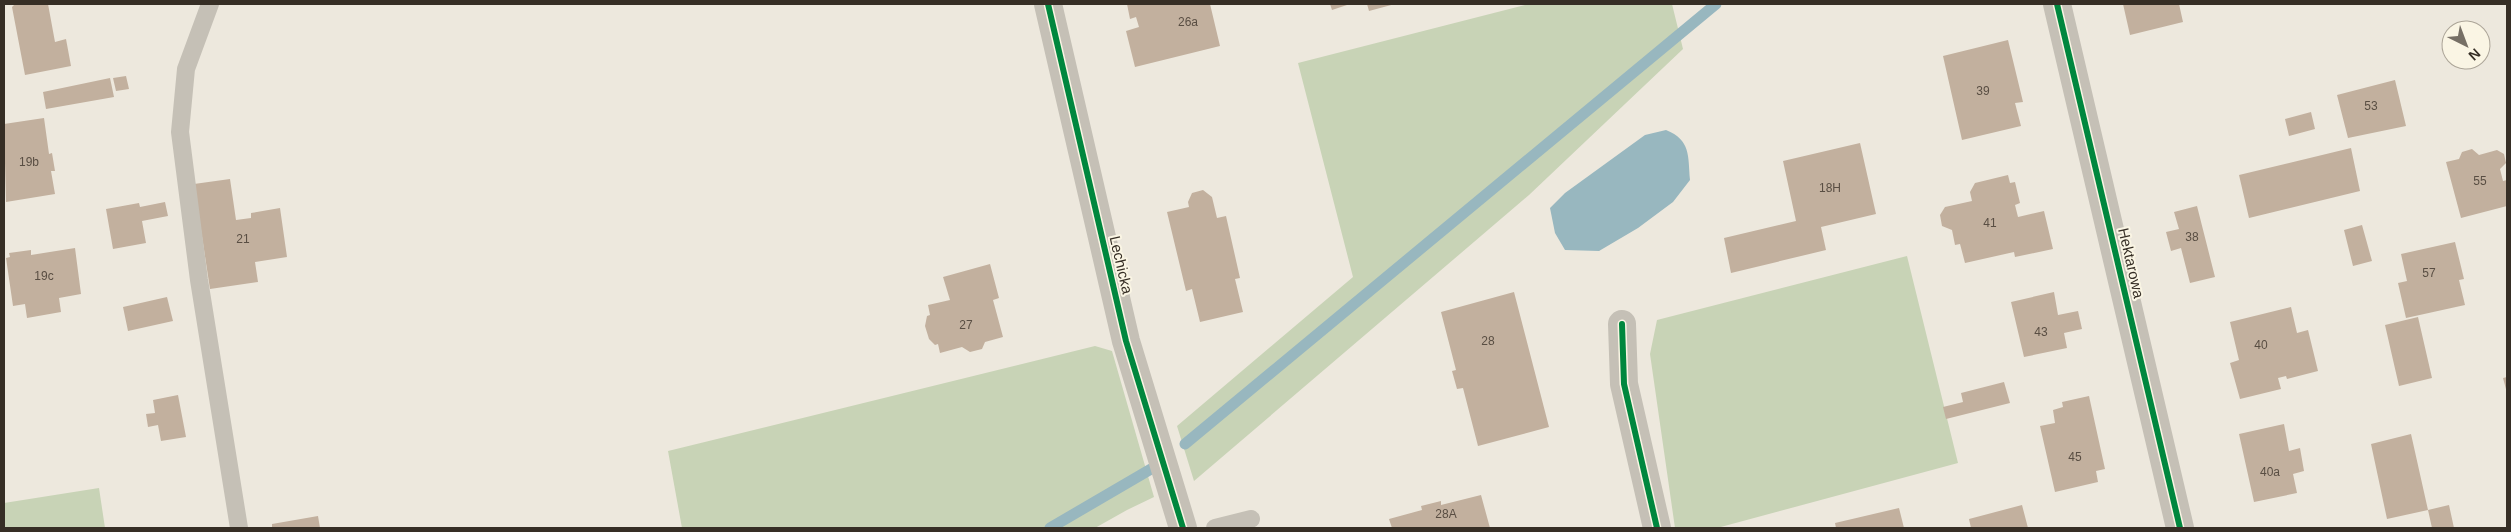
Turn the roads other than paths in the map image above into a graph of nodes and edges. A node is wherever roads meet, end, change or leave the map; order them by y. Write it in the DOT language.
graph roads {
  1 [pos="210,4"];
  2 [pos="1048,4"];
  3 [pos="2057,4"];
  4 [pos="1622,324"];
  5 [pos="1251,519"];
  6 [pos="239,528"];
  7 [pos="1183,528"];
  8 [pos="1215,528"];
  9 [pos="1657,528"];
  10 [pos="2180,528"];
  1 -- 6 [label="lane"];
  2 -- 7 [label="street, Lechicka"];
  3 -- 10 [label="street, Hektarowa"];
  4 -- 9 [label="street"];
  5 -- 8 [label="lane"];
}
